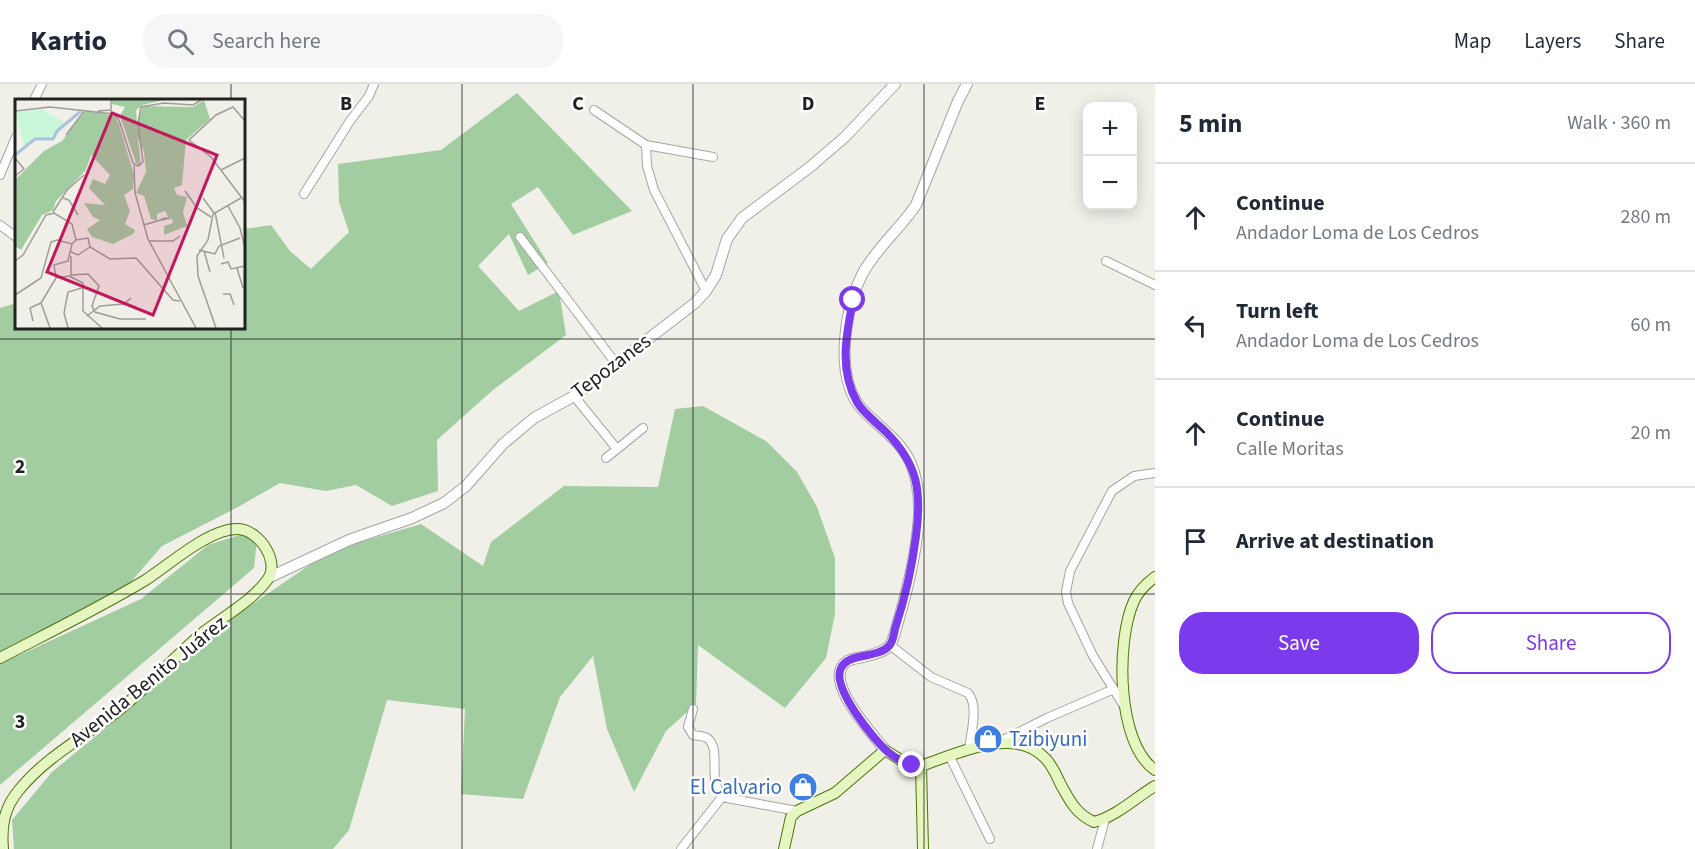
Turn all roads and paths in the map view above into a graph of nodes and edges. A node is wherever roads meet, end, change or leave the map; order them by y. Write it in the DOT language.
graph roads {
  1 [pos="42,84"];
  2 [pos="374,84"];
  3 [pos="895,84"];
  4 [pos="967,84"];
  5 [pos="34,99"];
  6 [pos="594,110"];
  7 [pos="15,139"];
  8 [pos="646,146"];
  9 [pos="713,157"];
  10 [pos="0,175"];
  11 [pos="304,194"];
  12 [pos="0,225"];
  13 [pos="15,236"];
  14 [pos="520,237"];
  15 [pos="1106,261"];
  16 [pos="1155,285"];
  17 [pos="706,291"];
  18 [pos="616,365"];
  19 [pos="574,396"];
  20 [pos="643,428"];
  21 [pos="617,449"];
  22 [pos="606,458"];
  23 [pos="1155,473"];
  24 [pos="270,577"];
  25 [pos="1155,577"];
  26 [pos="890,645"];
  27 [pos="0,658"];
  28 [pos="1114,689"];
  29 [pos="1124,706"];
  30 [pos="693,709"];
  31 [pos="999,742"];
  32 [pos="969,749"];
  33 [pos="885,750"];
  34 [pos="950,755"];
  35 [pos="921,766"];
  36 [pos="1155,770"];
  37 [pos="1155,786"];
  38 [pos="722,797"];
  39 [pos="797,811"];
  40 [pos="1105,819"];
  41 [pos="990,839"];
  42 [pos="3,849"];
  43 [pos="681,849"];
  44 [pos="784,849"];
  45 [pos="923,849"];
  46 [pos="1097,849"];
  1 -- 5 [label="street"];
  2 -- 11 [label="street"];
  3 -- 17 [label="street, Tepozanes"];
  4 -- 26 [label="street"];
  6 -- 8 [label="street"];
  7 -- 10 [label="street"];
  8 -- 9 [label="street"];
  8 -- 17 [label="street"];
  12 -- 13 [label="street"];
  14 -- 18 [label="street"];
  15 -- 16 [label="street"];
  17 -- 18 [label="street, Tepozanes"];
  18 -- 19 [label="street, Tepozanes"];
  19 -- 21 [label="street"];
  19 -- 24 [label="street, Tepozanes"];
  20 -- 21 [label="street"];
  21 -- 22 [label="street"];
  23 -- 28 [label="street"];
  24 -- 27 [label="main road"];
  24 -- 42 [label="main road, Avenida Benito Juárez"];
  25 -- 29 [label="main road"];
  26 -- 32 [label="street"];
  26 -- 33 [label="street"];
  28 -- 29 [label="street"];
  28 -- 31 [label="street"];
  29 -- 36 [label="main road"];
  30 -- 38 [label="street"];
  31 -- 32 [label="main road"];
  31 -- 40 [label="main road"];
  32 -- 34 [label="main road"];
  33 -- 35 [label="main road"];
  33 -- 39 [label="main road"];
  34 -- 35 [label="main road"];
  34 -- 41 [label="street"];
  35 -- 45 [label="main road"];
  37 -- 40 [label="main road"];
  38 -- 39 [label="street"];
  38 -- 43 [label="street"];
  39 -- 44 [label="main road"];
  40 -- 46 [label="street"];
}
